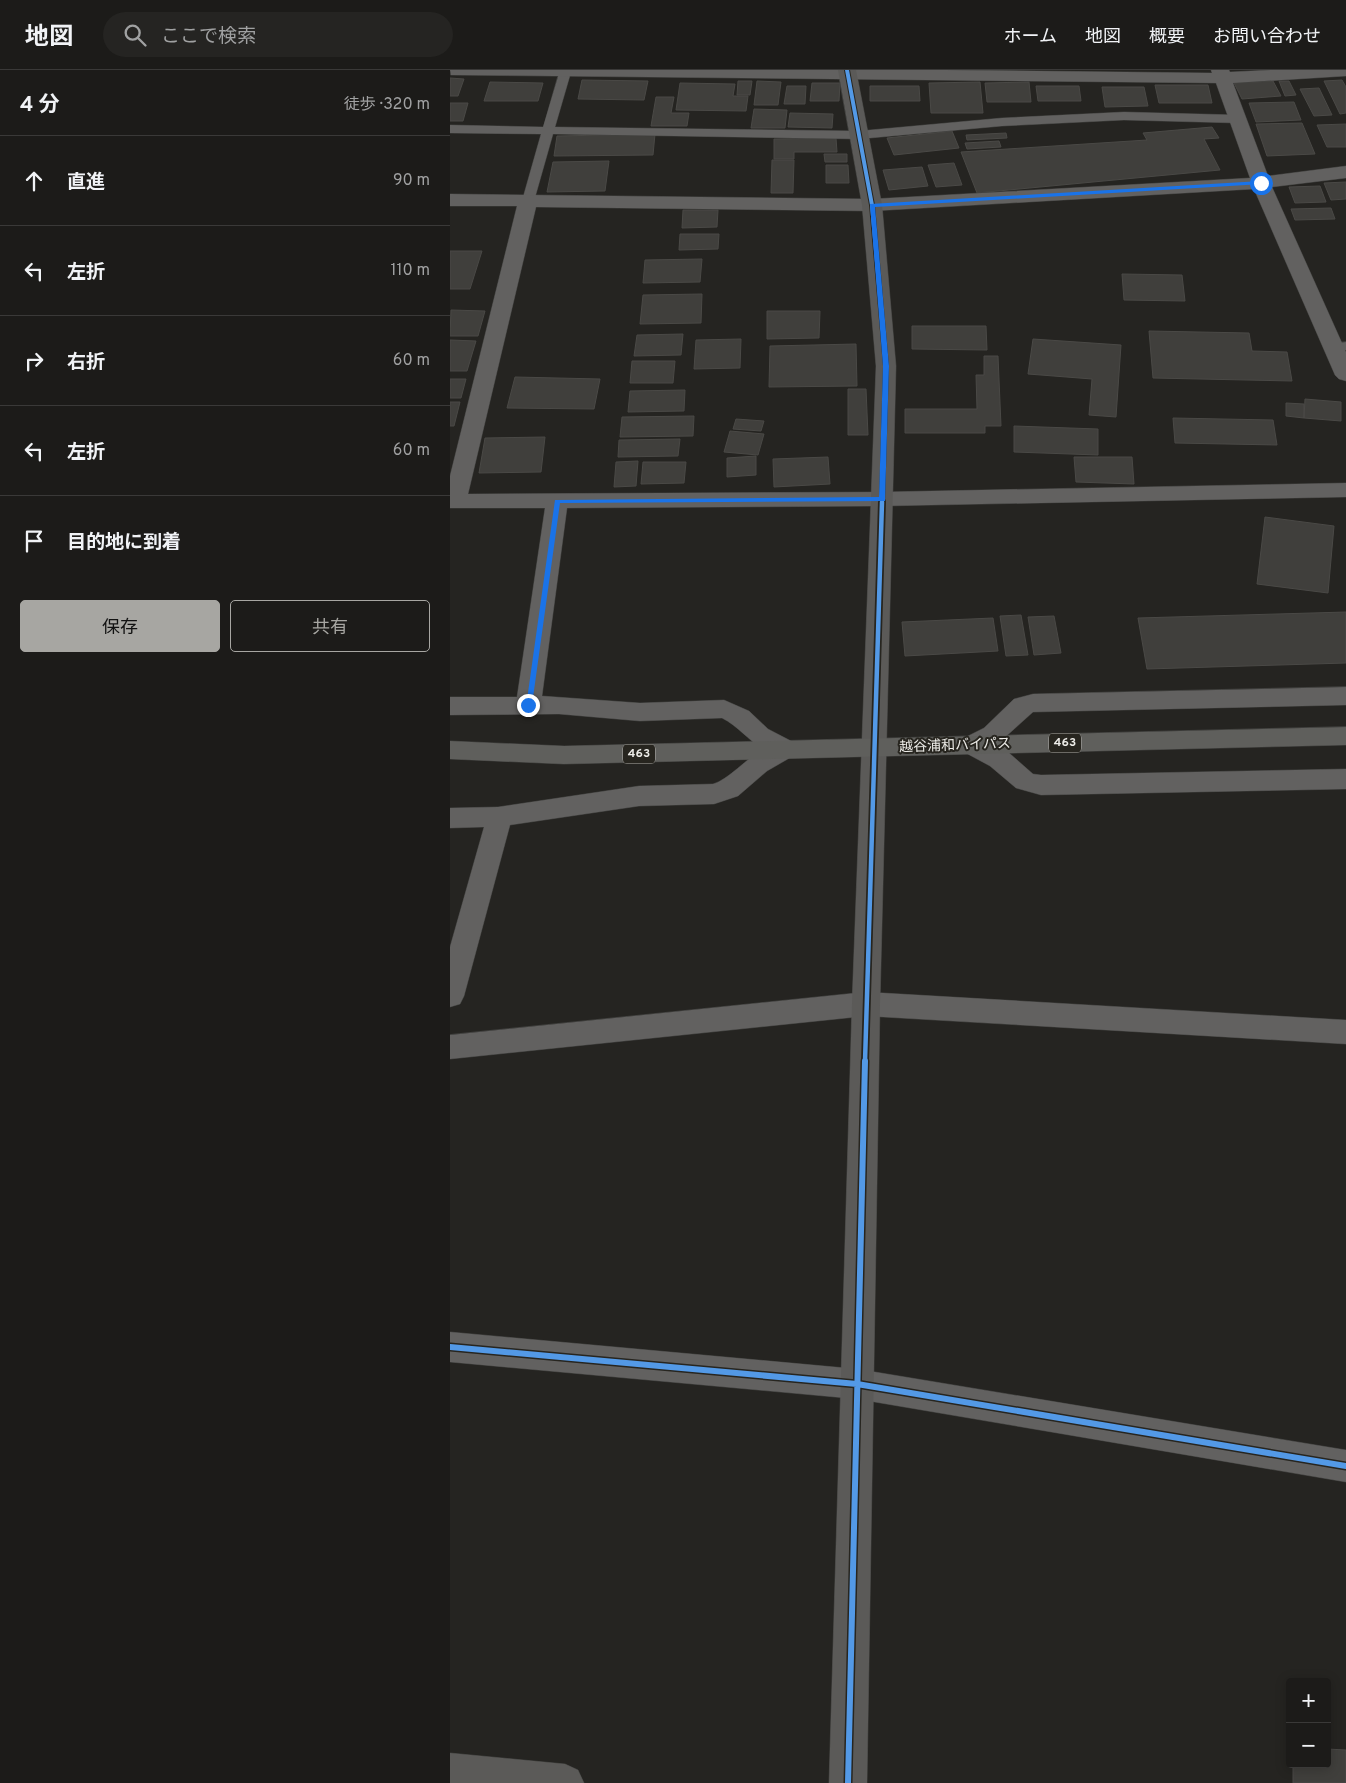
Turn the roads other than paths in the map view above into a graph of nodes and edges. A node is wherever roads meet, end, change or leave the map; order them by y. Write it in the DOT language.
graph roads {
  1 [pos="451,70"];
  2 [pos="1346,70"];
  3 [pos="583,71"];
  4 [pos="847,71"];
  5 [pos="565,72"];
  6 [pos="1020,73"];
  7 [pos="1222,74"];
  8 [pos="1238,119"];
  9 [pos="450,129"];
  10 [pos="548,130"];
  11 [pos="859,136"];
  12 [pos="1346,172"];
  13 [pos="1261,183"];
  14 [pos="450,200"];
  15 [pos="528,201"];
  16 [pos="872,205"];
  17 [pos="1340,346"];
  18 [pos="1346,375"];
  19 [pos="1346,490"];
  20 [pos="882,499"];
  21 [pos="452,501"];
  22 [pos="557,501"];
  23 [pos="1346,696"];
  24 [pos="528,705"];
  25 [pos="450,706"];
  26 [pos="1346,736"];
  27 [pos="974,745"];
  28 [pos="875,748"];
  29 [pos="784,749"];
  30 [pos="450,750"];
  31 [pos="564,756"];
  32 [pos="450,767"];
  33 [pos="1346,779"];
  34 [pos="498,817"];
  35 [pos="450,818"];
  36 [pos="450,996"];
  37 [pos="866,1004"];
  38 [pos="1346,1032"];
  39 [pos="450,1047"];
  40 [pos="450,1347"];
  41 [pos="857,1384"];
  42 [pos="1346,1466"];
  43 [pos="450,1772"];
  44 [pos="505,1781"];
  45 [pos="565,1783"];
  46 [pos="848,1783"];
  1 -- 5 [label="street"];
  2 -- 7 [label="street"];
  3 -- 4 [label="street"];
  3 -- 5 [label="street"];
  4 -- 6 [label="street"];
  4 -- 11 [label="street"];
  5 -- 10 [label="lane"];
  6 -- 7 [label="street"];
  7 -- 8 [label="street"];
  8 -- 11 [label="lane"];
  8 -- 13 [label="street"];
  9 -- 10 [label="lane"];
  10 -- 11 [label="lane"];
  10 -- 15 [label="lane"];
  11 -- 16 [label="street"];
  12 -- 13 [label="street"];
  13 -- 16 [label="street"];
  13 -- 17 [label="street"];
  14 -- 15 [label="street"];
  15 -- 16 [label="street"];
  15 -- 21 [label="street"];
  16 -- 20 [label="street"];
  17 -- 18 [label="street"];
  19 -- 20 [label="street"];
  20 -- 22 [label="street"];
  20 -- 28 [label="street"];
  21 -- 22 [label="street"];
  22 -- 24 [label="street"];
  23 -- 27 [label="street"];
  24 -- 25 [label="street"];
  24 -- 29 [label="street"];
  26 -- 27 [label="highway, 越谷浦和バイパス / 463"];
  27 -- 28 [label="highway, 越谷浦和バイパス / 463"];
  27 -- 33 [label="street"];
  28 -- 29 [label="highway, 越谷浦和バイパス / 463"];
  28 -- 37 [label="street"];
  29 -- 31 [label="highway, 越谷浦和バイパス / 463"];
  29 -- 34 [label="street"];
  30 -- 31 [label="highway, 越谷浦和バイパス / 463"];
  31 -- 32 [label="highway, 越谷浦和バイパス / 463"];
  34 -- 35 [label="street"];
  34 -- 36 [label="street"];
  37 -- 38 [label="street"];
  37 -- 39 [label="street"];
  37 -- 41 [label="street"];
  40 -- 41 [label="street"];
  41 -- 42 [label="street"];
  41 -- 46 [label="street"];
  43 -- 44 [label="street"];
  44 -- 45 [label="street"];
}
